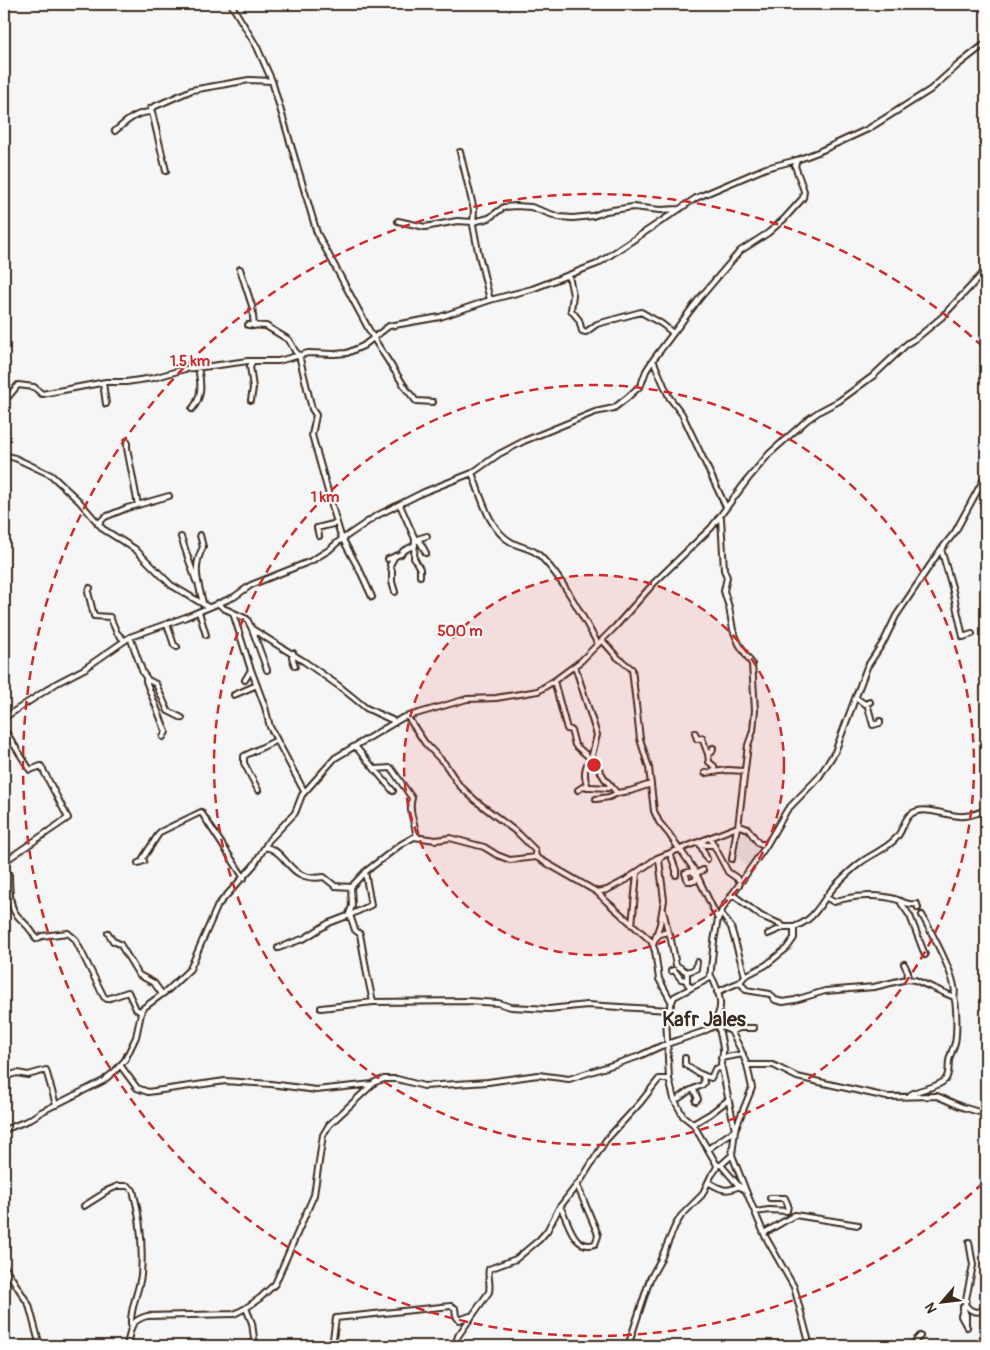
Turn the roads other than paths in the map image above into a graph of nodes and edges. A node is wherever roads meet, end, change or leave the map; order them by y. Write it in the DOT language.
graph roads {
  1 [pos="231,4"];
  2 [pos="986,43"];
  3 [pos="272,81"];
  4 [pos="152,112"];
  5 [pos="115,131"];
  6 [pos="460,152"];
  7 [pos="797,160"];
  8 [pos="166,170"];
  9 [pos="680,208"];
  10 [pos="398,220"];
  11 [pos="473,222"];
  12 [pos="240,270"];
  13 [pos="986,270"];
  14 [pos="569,276"];
  15 [pos="490,300"];
  16 [pos="248,326"];
  17 [pos="254,326"];
  18 [pos="673,333"];
  19 [pos="374,339"];
  20 [pos="299,355"];
  21 [pos="654,360"];
  22 [pos="253,361"];
  23 [pos="198,368"];
  24 [pos="102,383"];
  25 [pos="4,394"];
  26 [pos="251,400"];
  27 [pos="433,402"];
  28 [pos="106,404"];
  29 [pos="192,409"];
  30 [pos="128,441"];
  31 [pos="4,455"];
  32 [pos="472,473"];
  33 [pos="986,475"];
  34 [pos="169,496"];
  35 [pos="138,505"];
  36 [pos="400,505"];
  37 [pos="726,507"];
  38 [pos="719,517"];
  39 [pos="337,523"];
  40 [pos="98,524"];
  41 [pos="200,535"];
  42 [pos="319,536"];
  43 [pos="427,536"];
  44 [pos="181,537"];
  45 [pos="344,538"];
  46 [pos="416,539"];
  47 [pos="415,545"];
  48 [pos="941,549"];
  49 [pos="426,553"];
  50 [pos="395,556"];
  51 [pos="388,559"];
  52 [pos="420,576"];
  53 [pos="197,583"];
  54 [pos="394,587"];
  55 [pos="90,588"];
  56 [pos="372,597"];
  57 [pos="203,603"];
  58 [pos="218,603"];
  59 [pos="208,607"];
  60 [pos="198,612"];
  61 [pos="233,613"];
  62 [pos="167,624"];
  63 [pos="252,629"];
  64 [pos="972,634"];
  65 [pos="206,635"];
  66 [pos="130,637"];
  67 [pos="124,640"];
  68 [pos="602,640"];
  69 [pos="598,644"];
  70 [pos="177,647"];
  71 [pos="293,653"];
  72 [pos="305,662"];
  73 [pos="575,666"];
  74 [pos="251,670"];
  75 [pos="267,670"];
  76 [pos="146,678"];
  77 [pos="245,680"];
  78 [pos="554,681"];
  79 [pos="257,685"];
  80 [pos="234,695"];
  81 [pos="856,698"];
  82 [pos="406,716"];
  83 [pos="4,718"];
  84 [pos="182,718"];
  85 [pos="394,721"];
  86 [pos="880,721"];
  87 [pos="4,729"];
  88 [pos="695,733"];
  89 [pos="163,737"];
  90 [pos="277,740"];
  91 [pos="355,746"];
  92 [pos="713,748"];
  93 [pos="708,754"];
  94 [pos="591,758"];
  95 [pos="375,769"];
  96 [pos="715,771"];
  97 [pos="744,771"];
  98 [pos="705,773"];
  99 [pos="587,784"];
  100 [pos="651,784"];
  101 [pos="611,785"];
  102 [pos="258,790"];
  103 [pos="578,790"];
  104 [pos="304,791"];
  105 [pos="393,791"];
  106 [pos="618,793"];
  107 [pos="596,799"];
  108 [pos="986,810"];
  109 [pos="738,827"];
  110 [pos="417,837"];
  111 [pos="710,838"];
  112 [pos="700,841"];
  113 [pos="767,844"];
  114 [pos="714,846"];
  115 [pos="265,847"];
  116 [pos="680,849"];
  117 [pos="670,853"];
  118 [pos="664,855"];
  119 [pos="536,857"];
  120 [pos="707,859"];
  121 [pos="732,859"];
  122 [pos="4,860"];
  123 [pos="138,864"];
  124 [pos="703,870"];
  125 [pos="365,872"];
  126 [pos="637,872"];
  127 [pos="695,874"];
  128 [pos="676,876"];
  129 [pos="244,878"];
  130 [pos="741,881"];
  131 [pos="350,887"];
  132 [pos="597,892"];
  133 [pos="732,894"];
  134 [pos="827,898"];
  135 [pos="901,902"];
  136 [pos="918,908"];
  137 [pos="662,909"];
  138 [pos="721,913"];
  139 [pos="349,914"];
  140 [pos="922,915"];
  141 [pos="718,918"];
  142 [pos="660,921"];
  143 [pos="666,923"];
  144 [pos="632,925"];
  145 [pos="794,927"];
  146 [pos="784,928"];
  147 [pos="668,932"];
  148 [pos="108,933"];
  149 [pos="768,934"];
  150 [pos="655,938"];
  151 [pos="653,947"];
  152 [pos="278,948"];
  153 [pos="925,955"];
  154 [pos="697,962"];
  155 [pos="904,964"];
  156 [pos="671,971"];
  157 [pos="687,972"];
  158 [pos="710,974"];
  159 [pos="746,976"];
  160 [pos="681,979"];
  161 [pos="907,979"];
  162 [pos="686,980"];
  163 [pos="740,982"];
  164 [pos="677,983"];
  165 [pos="692,988"];
  166 [pos="717,992"];
  167 [pos="162,994"];
  168 [pos="954,997"];
  169 [pos="671,1001"];
  170 [pos="373,1002"];
  171 [pos="321,1008"];
  172 [pos="669,1010"];
  173 [pos="141,1012"];
  174 [pos="719,1026"];
  175 [pos="754,1028"];
  176 [pos="731,1031"];
  177 [pos="667,1044"];
  178 [pos="743,1054"];
  179 [pos="685,1058"];
  180 [pos="720,1058"];
  181 [pos="120,1065"];
  182 [pos="747,1065"];
  183 [pos="721,1068"];
  184 [pos="703,1075"];
  185 [pos="669,1079"];
  186 [pos="373,1084"];
  187 [pos="695,1091"];
  188 [pos="702,1092"];
  189 [pos="910,1095"];
  190 [pos="4,1096"];
  191 [pos="728,1100"];
  192 [pos="675,1101"];
  193 [pos="696,1101"];
  194 [pos="56,1105"];
  195 [pos="986,1114"];
  196 [pos="693,1124"];
  197 [pos="4,1130"];
  198 [pos="735,1130"];
  199 [pos="708,1149"];
  200 [pos="732,1155"];
  201 [pos="719,1165"];
  202 [pos="708,1182"];
  203 [pos="577,1185"];
  204 [pos="739,1186"];
  205 [pos="746,1191"];
  206 [pos="770,1198"];
  207 [pos="84,1206"];
  208 [pos="560,1206"];
  209 [pos="755,1212"];
  210 [pos="858,1225"];
  211 [pos="764,1232"];
  212 [pos="969,1242"];
  213 [pos="4,1266"];
  214 [pos="246,1308"];
  215 [pos="986,1310"];
  216 [pos="472,1315"];
  217 [pos="131,1326"];
  218 [pos="920,1336"];
  219 [pos="333,1339"];
  220 [pos="808,1345"];
  221 [pos="40,1346"];
  222 [pos="127,1346"];
  223 [pos="254,1346"];
  224 [pos="455,1346"];
  225 [pos="628,1346"];
  226 [pos="911,1346"];
  1 -- 3 [label="street"];
  2 -- 7 [label="street"];
  3 -- 4 [label="street"];
  3 -- 19 [label="street"];
  4 -- 5 [label="street"];
  4 -- 8 [label="street"];
  6 -- 11 [label="street"];
  7 -- 9 [label="street"];
  7 -- 18 [label="street"];
  9 -- 11 [label="street"];
  9 -- 14 [label="street"];
  10 -- 11 [label="street"];
  11 -- 15 [label="street"];
  12 -- 17 [label="street"];
  13 -- 37 [label="street"];
  14 -- 15 [label="street"];
  14 -- 18 [label="street"];
  15 -- 19 [label="street"];
  16 -- 17 [label="street"];
  17 -- 20 [label="street"];
  18 -- 21 [label="street"];
  19 -- 20 [label="street"];
  19 -- 27 [label="street"];
  20 -- 22 [label="street"];
  20 -- 39 [label="street"];
  21 -- 32 [label="street"];
  21 -- 37 [label="street"];
  22 -- 23 [label="street"];
  22 -- 26 [label="street"];
  23 -- 24 [label="street"];
  23 -- 29 [label="street"];
  24 -- 25 [label="street"];
  24 -- 28 [label="street"];
  30 -- 35 [label="street"];
  31 -- 40 [label="street"];
  32 -- 36 [label="street"];
  32 -- 69 [label="street"];
  33 -- 48 [label="street"];
  34 -- 35 [label="street"];
  35 -- 40 [label="street"];
  36 -- 45 [label="street"];
  36 -- 46 [label="street"];
  37 -- 38 [label="street"];
  38 -- 68 [label="street"];
  38 -- 97 [label="street"];
  39 -- 42 [label="street"];
  39 -- 45 [label="street"];
  40 -- 57 [label="street"];
  41 -- 53 [label="street"];
  43 -- 46 [label="street"];
  44 -- 53 [label="street"];
  45 -- 56 [label="street"];
  45 -- 58 [label="street"];
  46 -- 47 [label="street"];
  46 -- 49 [label="street"];
  47 -- 50 [label="street"];
  47 -- 52 [label="street"];
  48 -- 64 [label="street"];
  48 -- 81 [label="street"];
  50 -- 51 [label="street"];
  50 -- 54 [label="street"];
  53 -- 57 [label="street"];
  55 -- 67 [label="street"];
  57 -- 59 [label="street"];
  58 -- 59 [label="street"];
  58 -- 61 [label="street"];
  59 -- 60 [label="street"];
  60 -- 62 [label="street"];
  60 -- 65 [label="street"];
  61 -- 63 [label="street"];
  61 -- 74 [label="street"];
  62 -- 66 [label="street"];
  62 -- 70 [label="street"];
  63 -- 71 [label="street"];
  63 -- 75 [label="street"];
  66 -- 67 [label="street"];
  66 -- 76 [label="street"];
  67 -- 83 [label="street"];
  68 -- 69 [label="street"];
  68 -- 100 [label="street"];
  69 -- 73 [label="street"];
  71 -- 72 [label="street"];
  71 -- 72 [label="street"];
  72 -- 85 [label="street"];
  73 -- 78 [label="street"];
  73 -- 94 [label="street"];
  74 -- 77 [label="street"];
  74 -- 79 [label="street"];
  76 -- 84 [label="street"];
  76 -- 89 [label="street"];
  78 -- 82 [label="street"];
  78 -- 94 [label="street"];
  79 -- 80 [label="street"];
  79 -- 90 [label="street"];
  81 -- 86 [label="street"];
  81 -- 113 [label="street"];
  82 -- 85 [label="street"];
  82 -- 119 [label="street"];
  85 -- 91 [label="street"];
  87 -- 122 [label="street"];
  88 -- 93 [label="street"];
  90 -- 102 [label="street"];
  90 -- 104 [label="street"];
  91 -- 95 [label="street"];
  91 -- 104 [label="street"];
  92 -- 93 [label="street"];
  93 -- 96 [label="street"];
  94 -- 99 [label="street"];
  94 -- 101 [label="street"];
  95 -- 105 [label="street"];
  95 -- 110 [label="street"];
  96 -- 97 [label="street"];
  96 -- 98 [label="street"];
  97 -- 109 [label="street"];
  99 -- 101 [label="street"];
  99 -- 103 [label="street"];
  100 -- 106 [label="street"];
  100 -- 116 [label="street"];
  101 -- 106 [label="street"];
  104 -- 115 [label="street"];
  106 -- 107 [label="street"];
  108 -- 134 [label="street"];
  109 -- 111 [label="street"];
  109 -- 113 [label="street"];
  109 -- 121 [label="street"];
  110 -- 119 [label="street"];
  110 -- 125 [label="street"];
  111 -- 112 [label="street"];
  111 -- 114 [label="street"];
  112 -- 114 [label="street"];
  112 -- 116 [label="street"];
  112 -- 120 [label="street"];
  113 -- 130 [label="street"];
  114 -- 130 [label="street"];
  115 -- 129 [label="street"];
  115 -- 131 [label="street"];
  116 -- 117 [label="street"];
  116 -- 127 [label="street"];
  117 -- 118 [label="street"];
  117 -- 128 [label="street"];
  118 -- 126 [label="street"];
  118 -- 137 [label="street"];
  119 -- 132 [label="street"];
  122 -- 173 [label="street"];
  123 -- 129 [label="street"];
  124 -- 127 [label="street"];
  125 -- 131 [label="street"];
  125 -- 139 [label="street"];
  126 -- 132 [label="street"];
  126 -- 144 [label="street"];
  127 -- 141 [label="street"];
  129 -- 167 [label="street"];
  130 -- 133 [label="street"];
  131 -- 139 [label="street"];
  132 -- 144 [label="street"];
  133 -- 138 [label="street"];
  133 -- 146 [label="street"];
  134 -- 135 [label="street"];
  134 -- 145 [label="street"];
  135 -- 136 [label="street"];
  135 -- 153 [label="street"];
  137 -- 142 [label="street"];
  137 -- 143 [label="street"];
  138 -- 141 [label="street"];
  138 -- 159 [label="street"];
  139 -- 152 [label="street"];
  139 -- 170 [label="street"];
  140 -- 168 [label="street"];
  141 -- 158 [label="street"];
  142 -- 143 [label="street"];
  142 -- 150 [label="street"];
  143 -- 147 [label="street"];
  144 -- 151 [label="street"];
  145 -- 146 [label="street"];
  145 -- 159 [label="street"];
  146 -- 149 [label="street"];
  147 -- 150 [label="street"];
  147 -- 157 [label="street"];
  148 -- 167 [label="street"];
  150 -- 151 [label="street"];
  151 -- 169 [label="street"];
  154 -- 157 [label="street"];
  155 -- 161 [label="street"];
  156 -- 160 [label="street"];
  157 -- 162 [label="street"];
  158 -- 165 [label="street"];
  158 -- 166 [label="street"];
  159 -- 163 [label="street"];
  160 -- 162 [label="street"];
  160 -- 164 [label="street"];
  161 -- 163 [label="street"];
  161 -- 168 [label="street"];
  162 -- 165 [label="street"];
  163 -- 166 [label="street"];
  165 -- 169 [label="street"];
  166 -- 174 [label="street"];
  167 -- 173 [label="street"];
  168 -- 189 [label="street"];
  169 -- 172 [label="street"];
  170 -- 171 [label="street"];
  170 -- 172 [label="street"];
  172 -- 177 [label="street"];
  173 -- 181 [label="street"];
  174 -- 176 [label="street"];
  174 -- 177 [label="street"];
  174 -- 180 [label="street"];
  175 -- 176 [label="street"];
  176 -- 178 [label="street"];
  177 -- 185 [label="street"];
  177 -- 186 [label="street"];
  178 -- 180 [label="street"];
  178 -- 182 [label="street"];
  179 -- 184 [label="street"];
  180 -- 183 [label="street"];
  181 -- 186 [label="street"];
  181 -- 194 [label="street"];
  182 -- 189 [label="street"];
  182 -- 198 [label="street"];
  183 -- 184 [label="street"];
  183 -- 191 [label="street"];
  184 -- 187 [label="street"];
  185 -- 192 [label="street"];
  185 -- 203 [label="street"];
  186 -- 214 [label="street"];
  187 -- 188 [label="street"];
  187 -- 192 [label="street"];
  187 -- 193 [label="street"];
  189 -- 195 [label="street"];
  190 -- 194 [label="street"];
  191 -- 196 [label="street"];
  191 -- 198 [label="street"];
  192 -- 196 [label="street"];
  194 -- 197 [label="street"];
  196 -- 199 [label="street"];
  198 -- 199 [label="street"];
  198 -- 200 [label="street"];
  199 -- 201 [label="street"];
  200 -- 201 [label="street"];
  200 -- 205 [label="street"];
  201 -- 202 [label="street"];
  201 -- 204 [label="street"];
  202 -- 204 [label="street"];
  202 -- 225 [label="street"];
  203 -- 208 [label="street"];
  203 -- 208 [label="street"];
  204 -- 205 [label="street"];
  205 -- 209 [label="street"];
  206 -- 209 [label="street"];
  207 -- 217 [label="street"];
  208 -- 216 [label="street"];
  209 -- 211 [label="street"];
  210 -- 211 [label="street"];
  211 -- 220 [label="street"];
  212 -- 215 [label="street"];
  213 -- 221 [label="street"];
  214 -- 217 [label="street"];
  214 -- 223 [label="street"];
  216 -- 219 [label="street"];
  216 -- 224 [label="street"];
  217 -- 222 [label="street"];
  218 -- 226 [label="street"];
}
